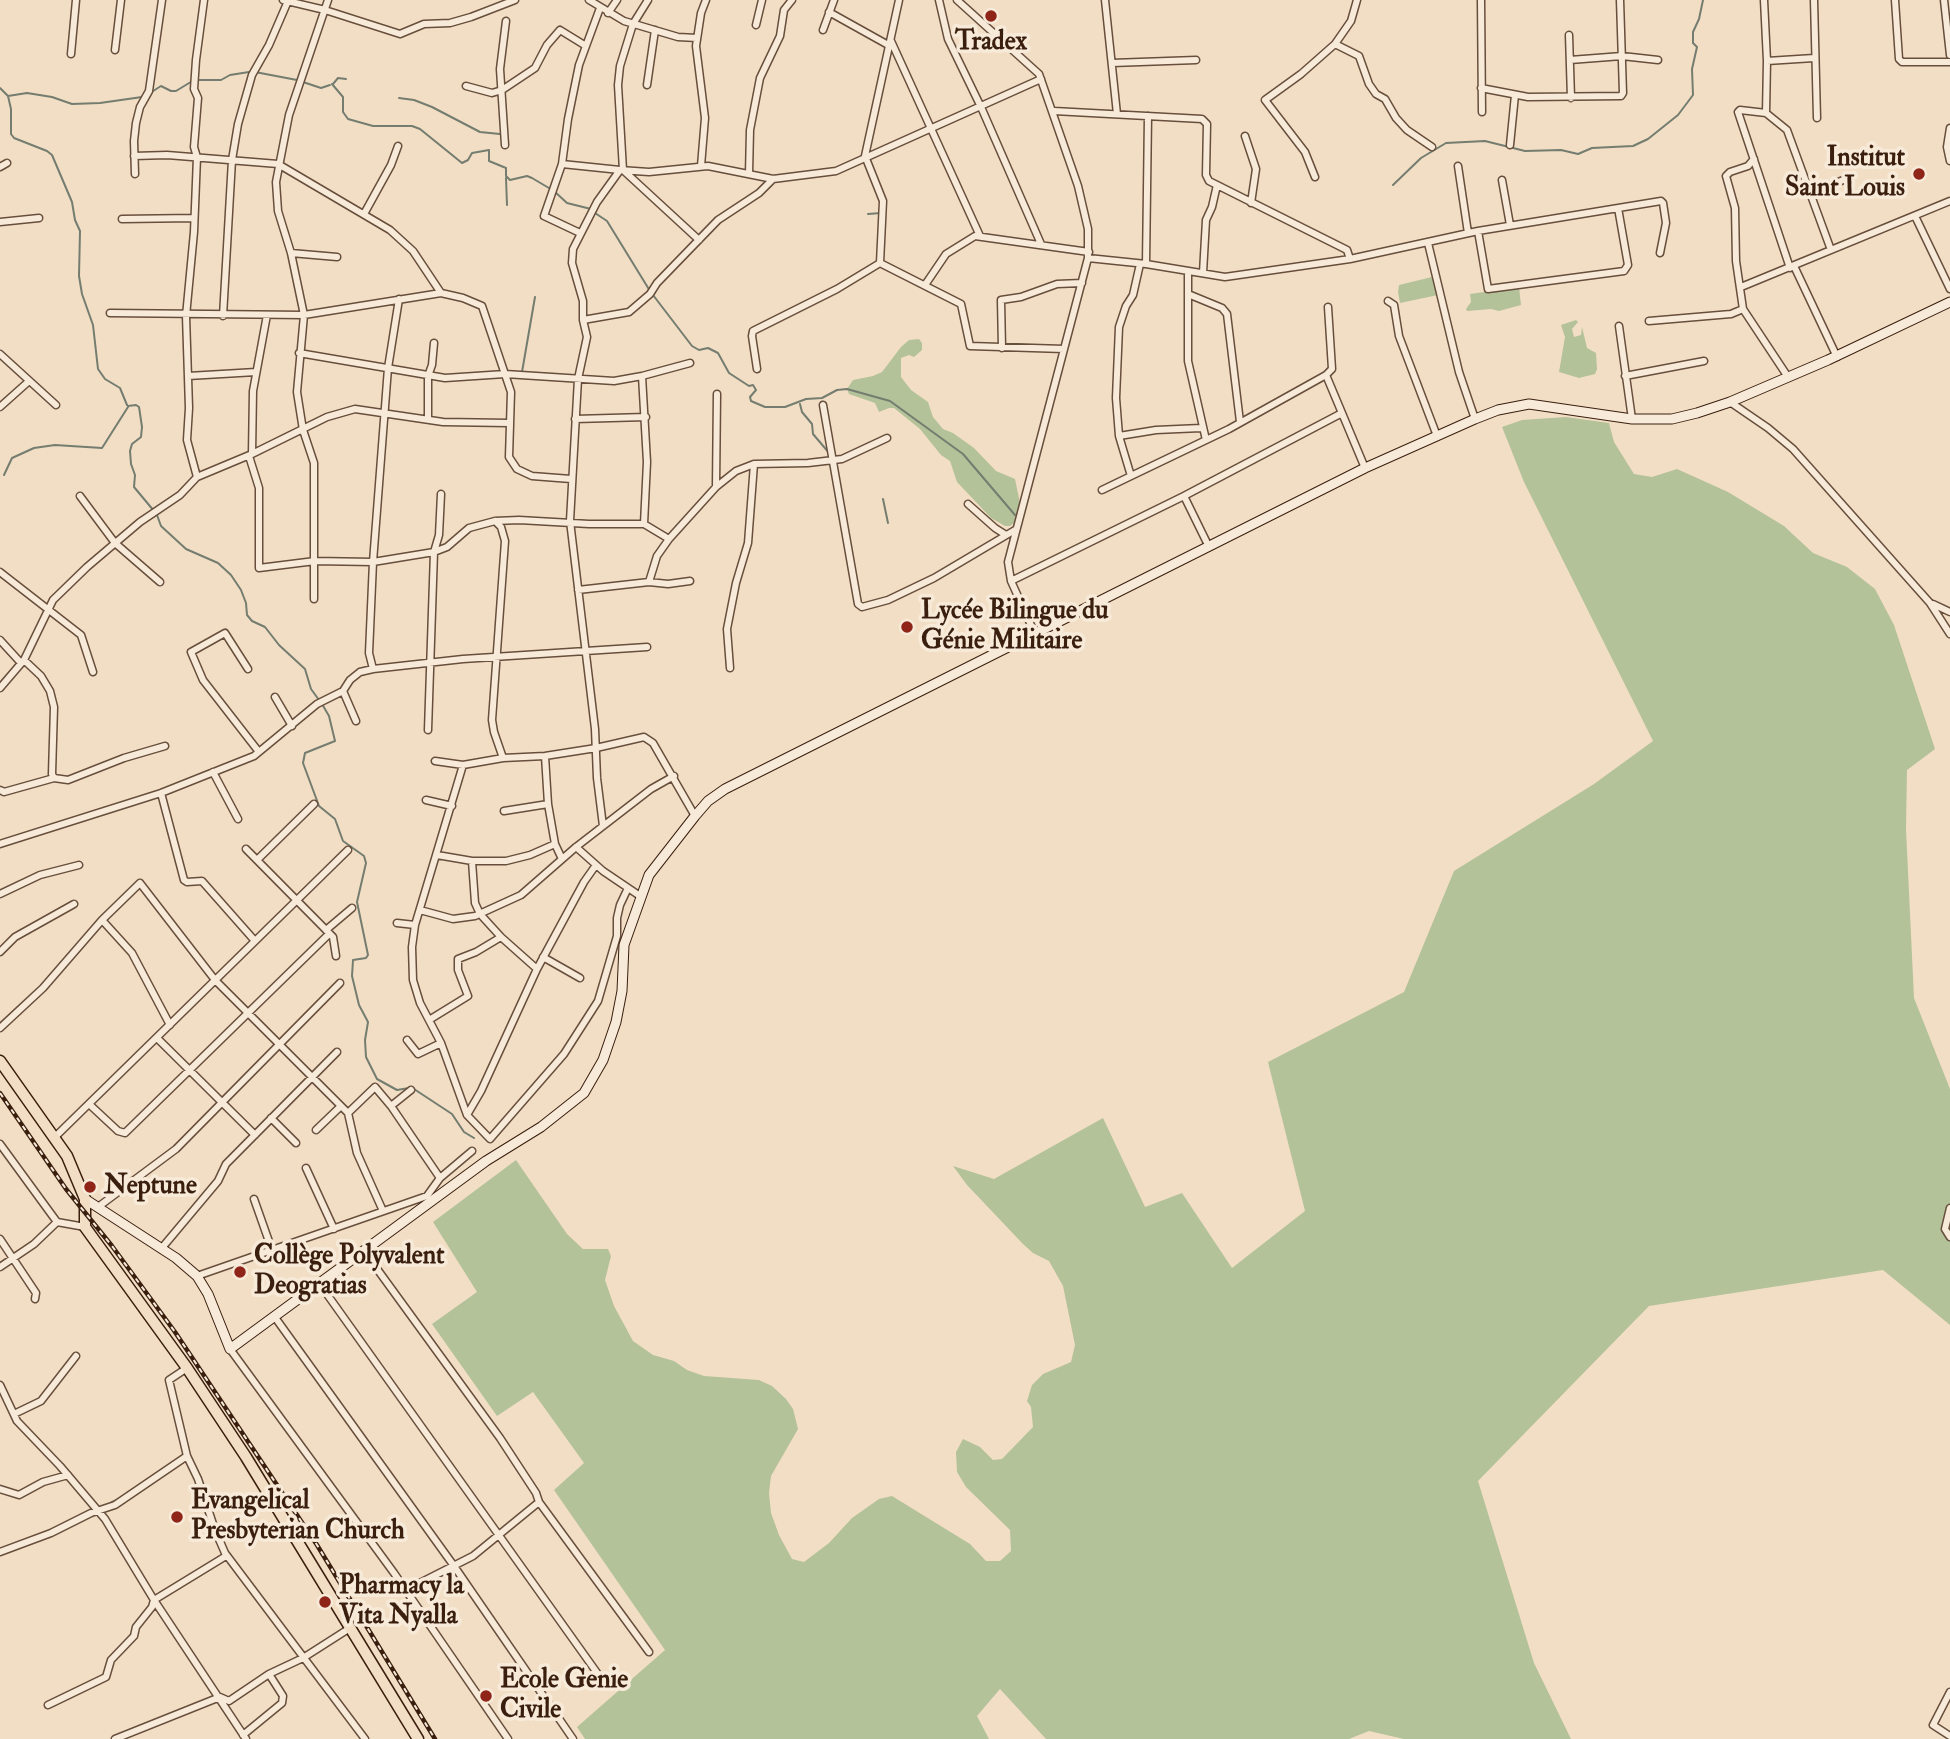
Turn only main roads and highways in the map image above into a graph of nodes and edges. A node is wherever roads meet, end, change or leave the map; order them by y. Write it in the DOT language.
graph roads {
  1 [pos="1950,302"];
  2 [pos="0,1061"];
  3 [pos="85,1199"];
  4 [pos="418,1739"];
  1 -- 3 [label="main road"];
  2 -- 3 [label="main road"];
  3 -- 4 [label="main road"];
}
